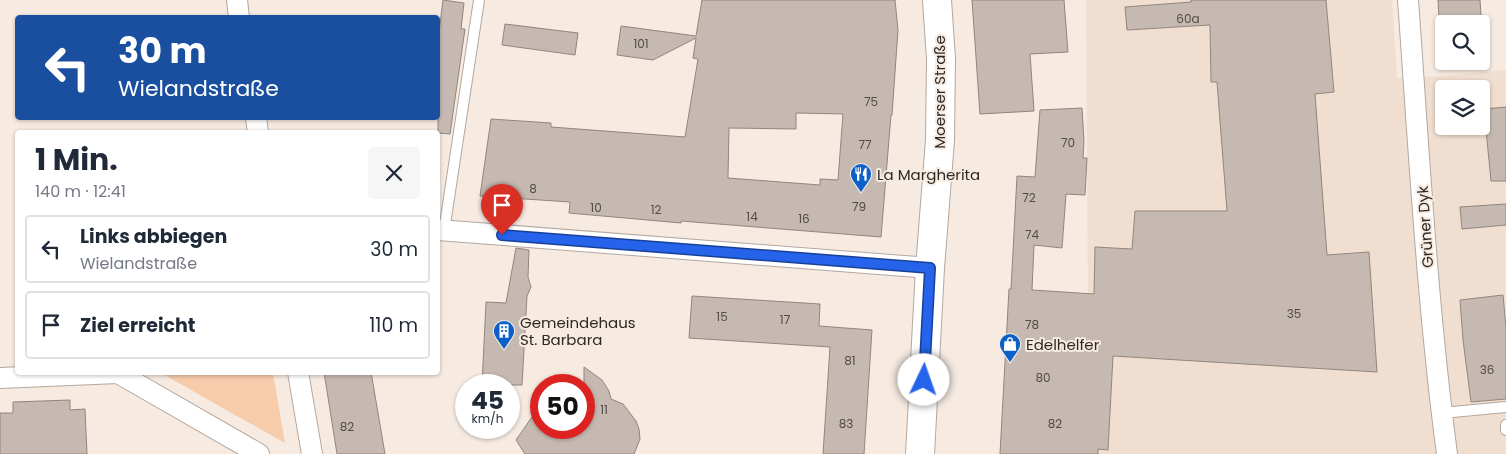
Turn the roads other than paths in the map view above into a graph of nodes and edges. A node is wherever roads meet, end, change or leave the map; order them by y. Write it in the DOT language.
graph roads {
  1 [pos="237,0"];
  2 [pos="479,0"];
  3 [pos="937,0"];
  4 [pos="1408,0"];
  5 [pos="239,15"];
  6 [pos="441,230"];
  7 [pos="930,268"];
  8 [pos="71,375"];
  9 [pos="121,375"];
  10 [pos="299,375"];
  11 [pos="0,378"];
  12 [pos="1506,407"];
  13 [pos="1442,413"];
  14 [pos="1506,425"];
  15 [pos="1506,430"];
  16 [pos="259,454"];
  17 [pos="312,454"];
  18 [pos="920,454"];
  19 [pos="1447,454"];
  1 -- 5 [label="street"];
  2 -- 6 [label="lane"];
  3 -- 7 [label="main road, Moerser Straße"];
  4 -- 13 [label="street, Grüner Dyk"];
  6 -- 7 [label="street"];
  7 -- 18 [label="main road, Moerser Straße"];
  8 -- 11 [label="street"];
  9 -- 16 [label="street"];
  10 -- 17 [label="street"];
  12 -- 13 [label="lane"];
  13 -- 19 [label="street, Grüner Dyk"];
  14 -- 15 [label="lane"];
}
